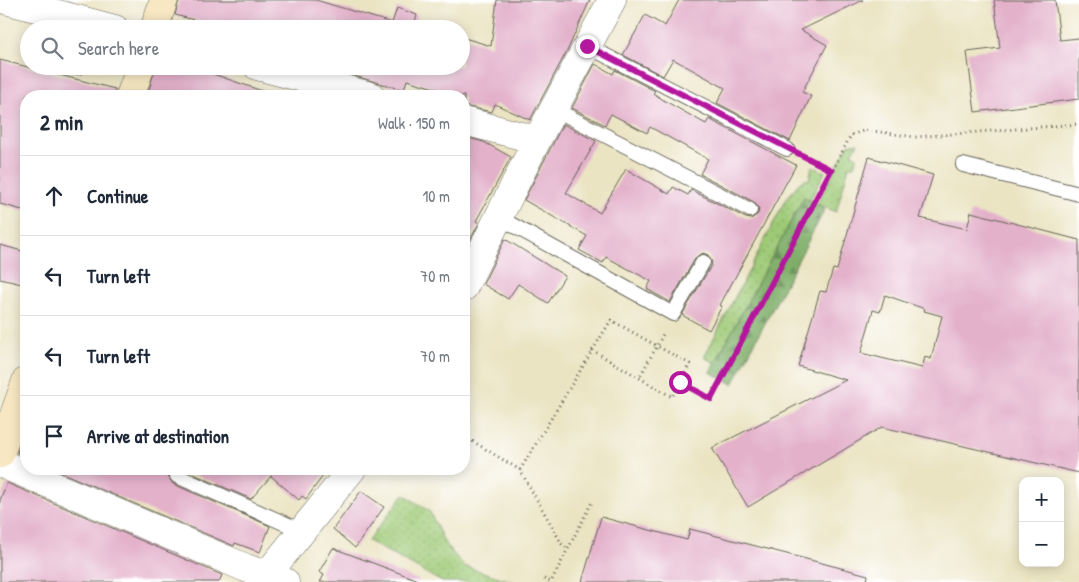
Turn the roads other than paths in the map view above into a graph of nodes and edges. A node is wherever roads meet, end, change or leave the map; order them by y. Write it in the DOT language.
graph roads {
  1 [pos="5,0"];
  2 [pos="164,0"];
  3 [pos="612,0"];
  4 [pos="74,20"];
  5 [pos="157,20"];
  6 [pos="587,46"];
  7 [pos="138,75"];
  8 [pos="291,75"];
  9 [pos="132,90"];
  10 [pos="348,90"];
  11 [pos="554,109"];
  12 [pos="470,123"];
  13 [pos="537,140"];
  14 [pos="787,148"];
  15 [pos="963,165"];
  16 [pos="1079,194"];
  17 [pos="750,210"];
  18 [pos="498,218"];
  19 [pos="703,262"];
  20 [pos="470,275"];
  21 [pos="20,399"];
  22 [pos="0,454"];
  23 [pos="0,463"];
  24 [pos="20,472"];
  25 [pos="28,475"];
  26 [pos="347,475"];
  27 [pos="177,476"];
  28 [pos="302,532"];
  29 [pos="270,580"];
  1 -- 4 [label="street"];
  2 -- 5 [label="street"];
  3 -- 6 [label="street"];
  6 -- 11 [label="street"];
  6 -- 14 [label="lane"];
  7 -- 9 [label="street"];
  8 -- 10 [label="street"];
  11 -- 13 [label="street"];
  11 -- 17 [label="lane"];
  12 -- 13 [label="street"];
  13 -- 18 [label="street"];
  15 -- 16 [label="lane"];
  18 -- 19 [label="lane"];
  18 -- 20 [label="street"];
  21 -- 22 [label="street"];
  23 -- 24 [label="street"];
  25 -- 29 [label="street"];
  26 -- 28 [label="street"];
  27 -- 28 [label="lane"];
  28 -- 29 [label="street"];
}
